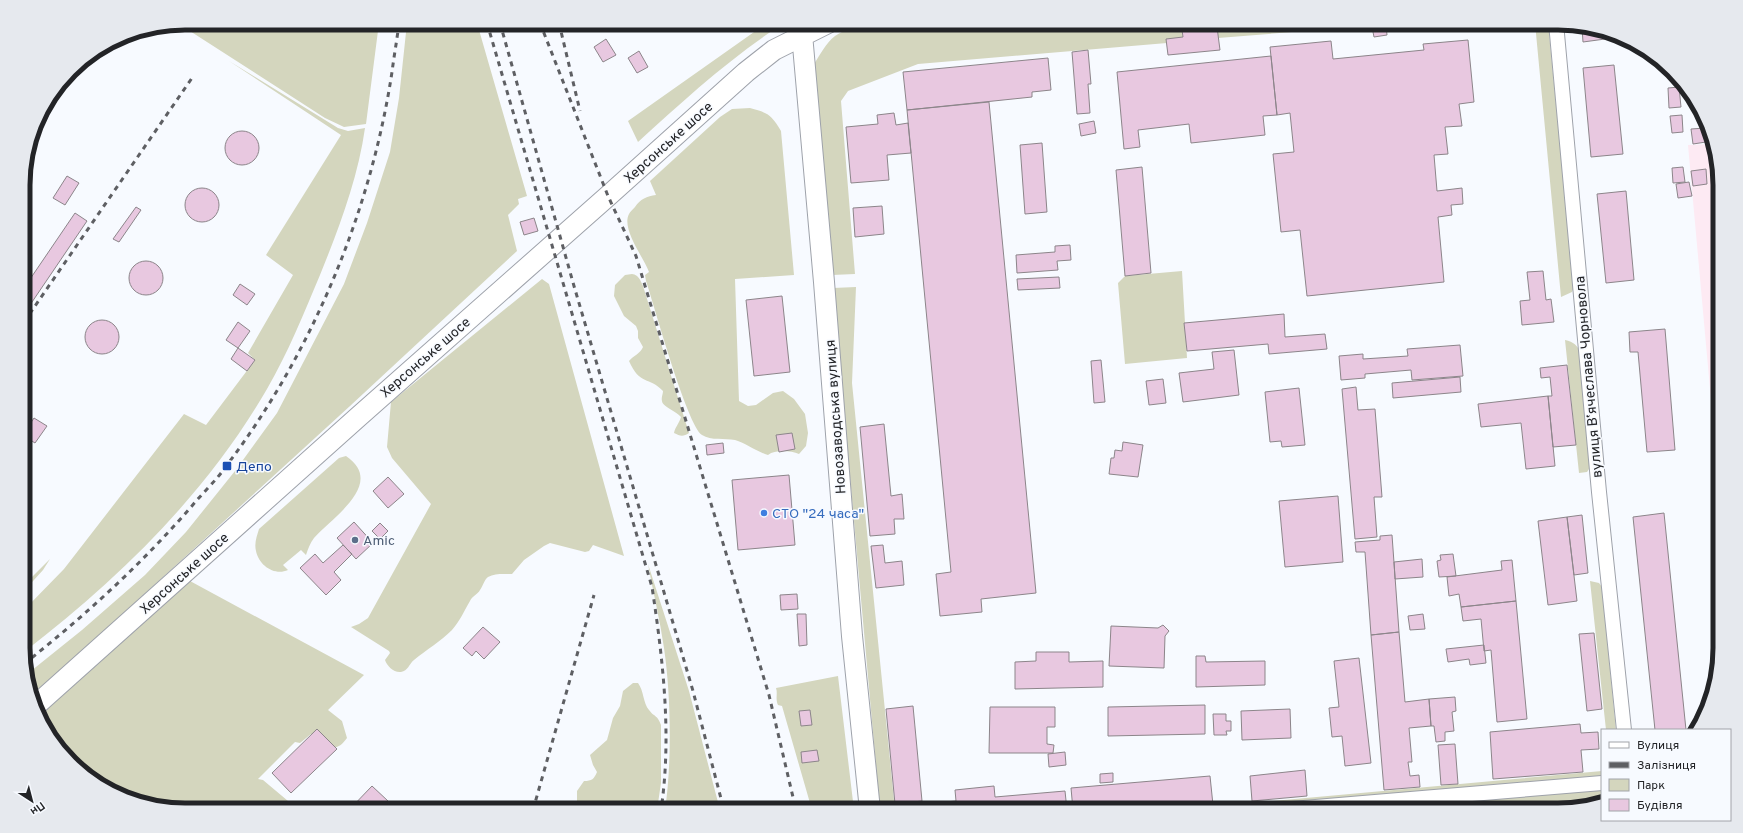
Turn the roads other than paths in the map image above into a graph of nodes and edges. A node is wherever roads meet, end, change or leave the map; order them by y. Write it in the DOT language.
graph roads {
  1 [pos="801,30"];
  2 [pos="802,30"];
  3 [pos="1557,30"];
  4 [pos="40,702"];
  5 [pos="1624,729"];
  6 [pos="1601,783"];
  7 [pos="869,803"];
  8 [pos="1363,803"];
  1 -- 4 [label="main road, Херсонське шосе"];
  2 -- 7 [label="main road, Новозаводська вулиця"];
  3 -- 5 [label="street, вулиця Вʼячеслава Чорновола"];
  6 -- 8 [label="street"];
}
